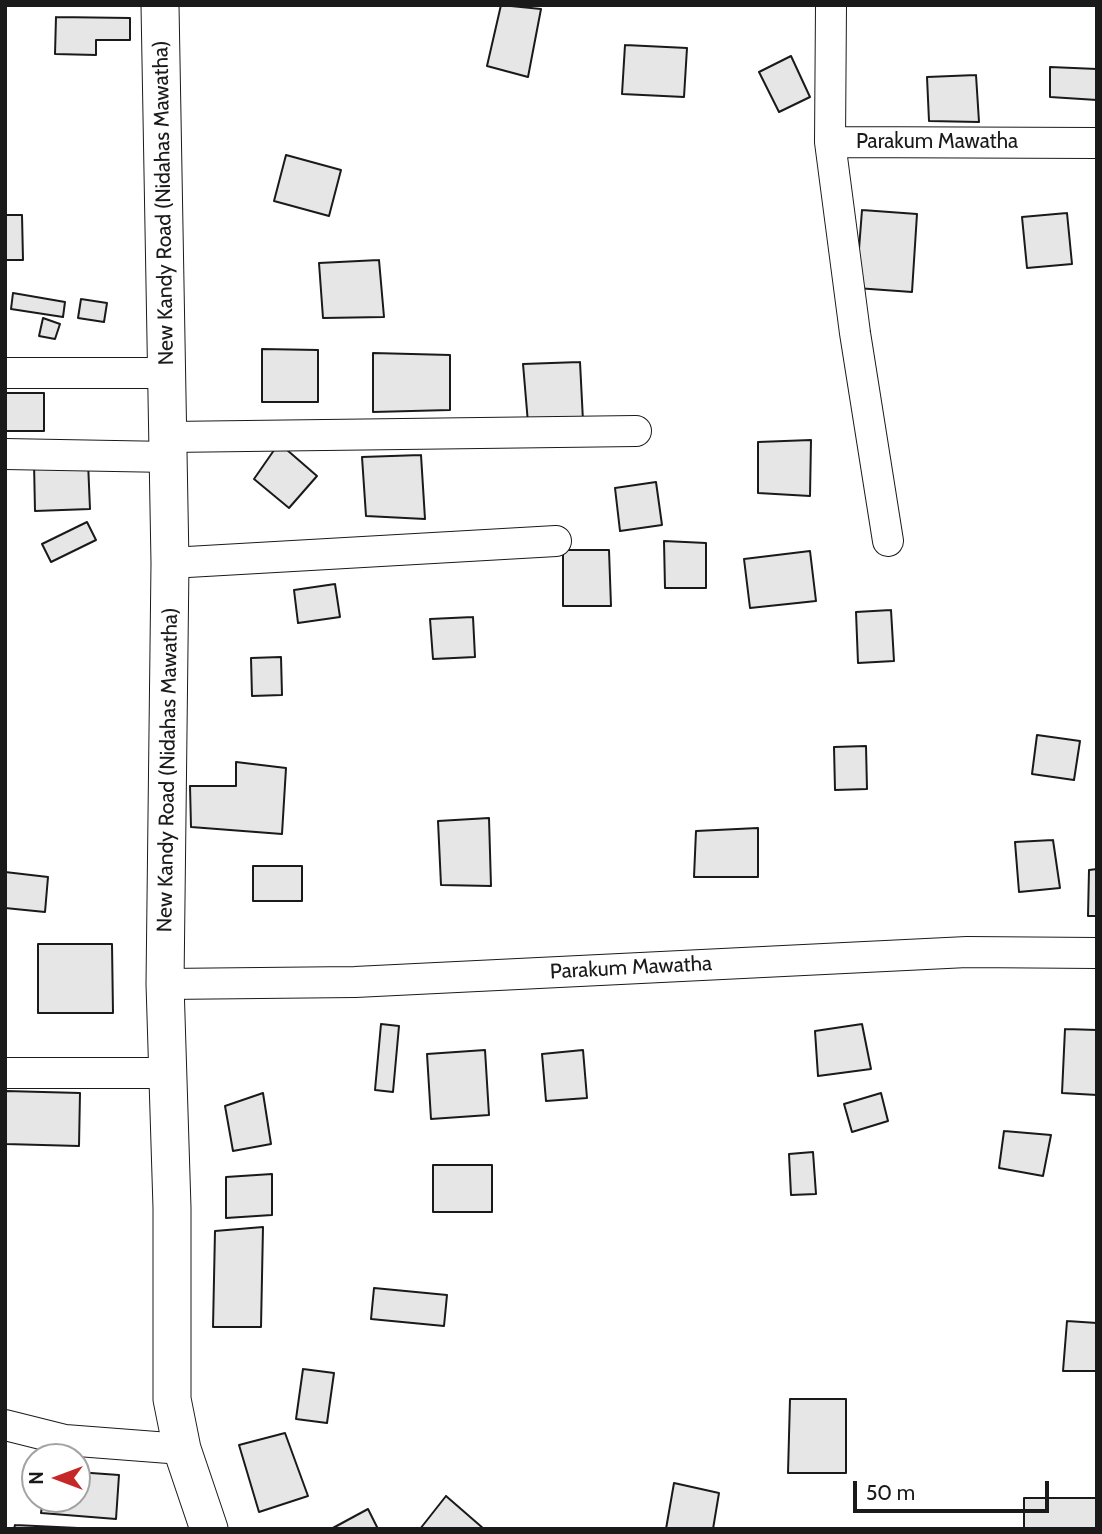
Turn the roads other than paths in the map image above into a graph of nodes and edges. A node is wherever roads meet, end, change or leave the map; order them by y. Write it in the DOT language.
graph roads {
  1 [pos="160,5"];
  2 [pos="831,5"];
  3 [pos="830,142"];
  4 [pos="1097,143"];
  5 [pos="5,373"];
  6 [pos="166,373"];
  7 [pos="636,431"];
  8 [pos="169,447"];
  9 [pos="5,454"];
  10 [pos="556,541"];
  11 [pos="888,541"];
  12 [pos="170,563"];
  13 [pos="1097,953"];
  14 [pos="165,984"];
  15 [pos="5,1073"];
  16 [pos="167,1073"];
  17 [pos="5,1425"];
  18 [pos="182,1449"];
  19 [pos="209,1529"];
  1 -- 6 [label="main road, New Kandy Road (Nidahas Mawatha)"];
  2 -- 3 [label="street, Parakum Mawatha"];
  3 -- 4 [label="street, Parakum Mawatha"];
  3 -- 11 [label="street"];
  5 -- 6 [label="street"];
  6 -- 8 [label="main road, New Kandy Road (Nidahas Mawatha)"];
  7 -- 8 [label="street"];
  8 -- 9 [label="street"];
  8 -- 12 [label="main road, New Kandy Road (Nidahas Mawatha)"];
  10 -- 12 [label="street"];
  12 -- 14 [label="main road, New Kandy Road (Nidahas Mawatha)"];
  13 -- 14 [label="street, Parakum Mawatha"];
  14 -- 16 [label="main road, New Kandy Road (Nidahas Mawatha)"];
  15 -- 16 [label="street"];
  16 -- 18 [label="main road, New Kandy Road (Nidahas Mawatha)"];
  17 -- 18 [label="street"];
  18 -- 19 [label="main road, New Kandy Road (Nidahas Mawatha)"];
}
